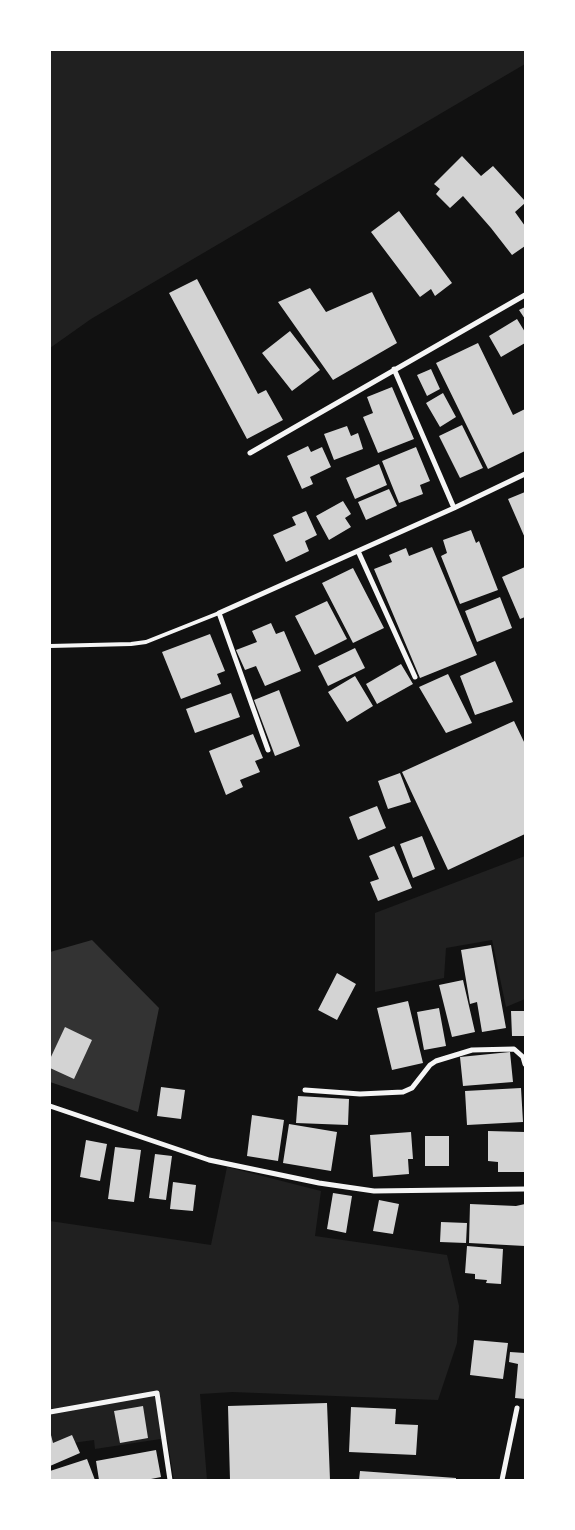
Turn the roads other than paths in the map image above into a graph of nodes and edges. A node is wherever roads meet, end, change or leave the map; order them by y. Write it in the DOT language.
graph roads {
  1 [pos="525,295"];
  2 [pos="394,369"];
  3 [pos="250,453"];
  4 [pos="525,474"];
  5 [pos="454,508"];
  6 [pos="358,551"];
  7 [pos="219,614"];
  8 [pos="50,646"];
  9 [pos="415,677"];
  10 [pos="268,750"];
  11 [pos="525,1064"];
  12 [pos="305,1090"];
  13 [pos="50,1106"];
  14 [pos="525,1189"];
  15 [pos="517,1408"];
  16 [pos="50,1412"];
  17 [pos="170,1480"];
  18 [pos="502,1480"];
  1 -- 2 [label="street"];
  2 -- 3 [label="street"];
  2 -- 5 [label="street"];
  4 -- 5 [label="street"];
  5 -- 6 [label="street"];
  6 -- 7 [label="street"];
  6 -- 9 [label="street"];
  7 -- 8 [label="lane"];
  7 -- 10 [label="street"];
  11 -- 12 [label="street"];
  13 -- 14 [label="street"];
  15 -- 18 [label="street"];
  16 -- 17 [label="street"];
}
